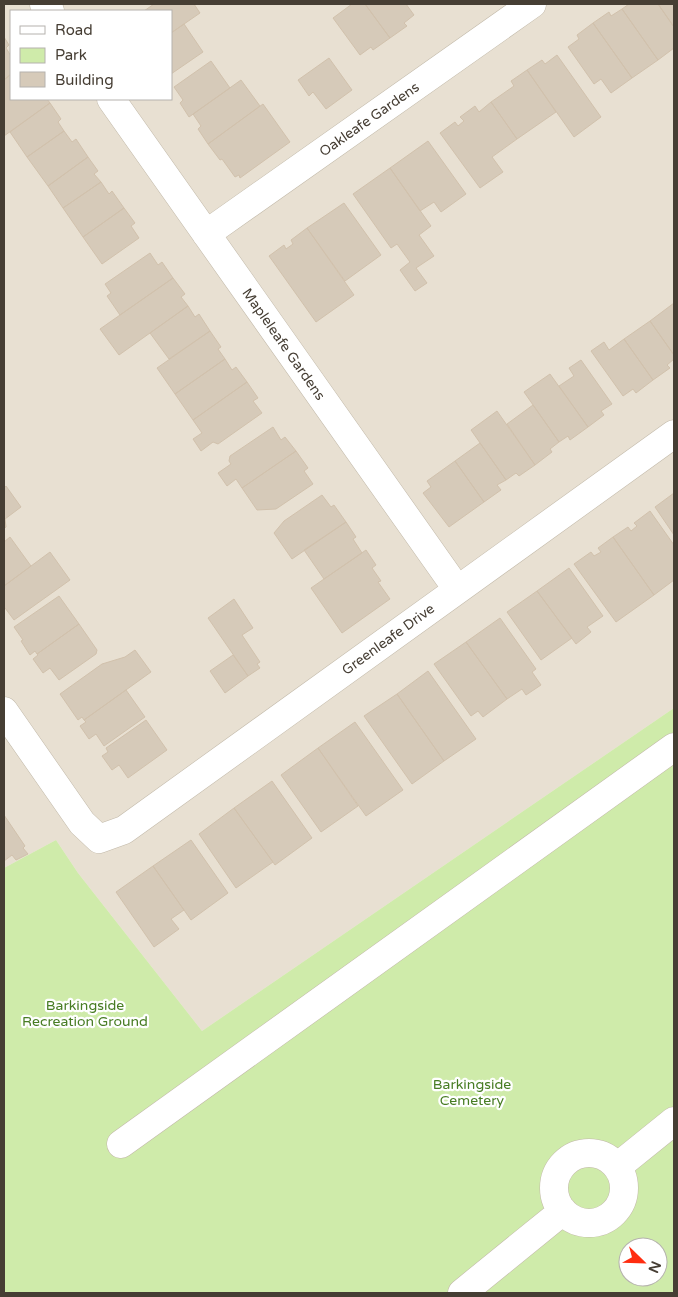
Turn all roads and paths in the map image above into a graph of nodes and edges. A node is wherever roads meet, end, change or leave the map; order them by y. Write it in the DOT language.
graph roads {
  1 [pos="532,4"];
  2 [pos="112,100"];
  3 [pos="206,234"];
  4 [pos="674,434"];
  5 [pos="457,590"];
  6 [pos="4,712"];
  7 [pos="674,747"];
  8 [pos="674,1121"];
  9 [pos="121,1144"];
  10 [pos="617,1167"];
  11 [pos="563,1211"];
  12 [pos="462,1293"];
  1 -- 3 [label="street, Oakleafe Gardens"];
  2 -- 3 [label="street, Mapleleafe Gardens"];
  3 -- 5 [label="street, Mapleleafe Gardens"];
  4 -- 5 [label="street, Greenleafe Drive"];
  5 -- 6 [label="street, Greenleafe Drive"];
  7 -- 9 [label="street"];
  8 -- 10 [label="street"];
  10 -- 11 [label="street"];
  10 -- 11 [label="street"];
  11 -- 12 [label="street"];
}
